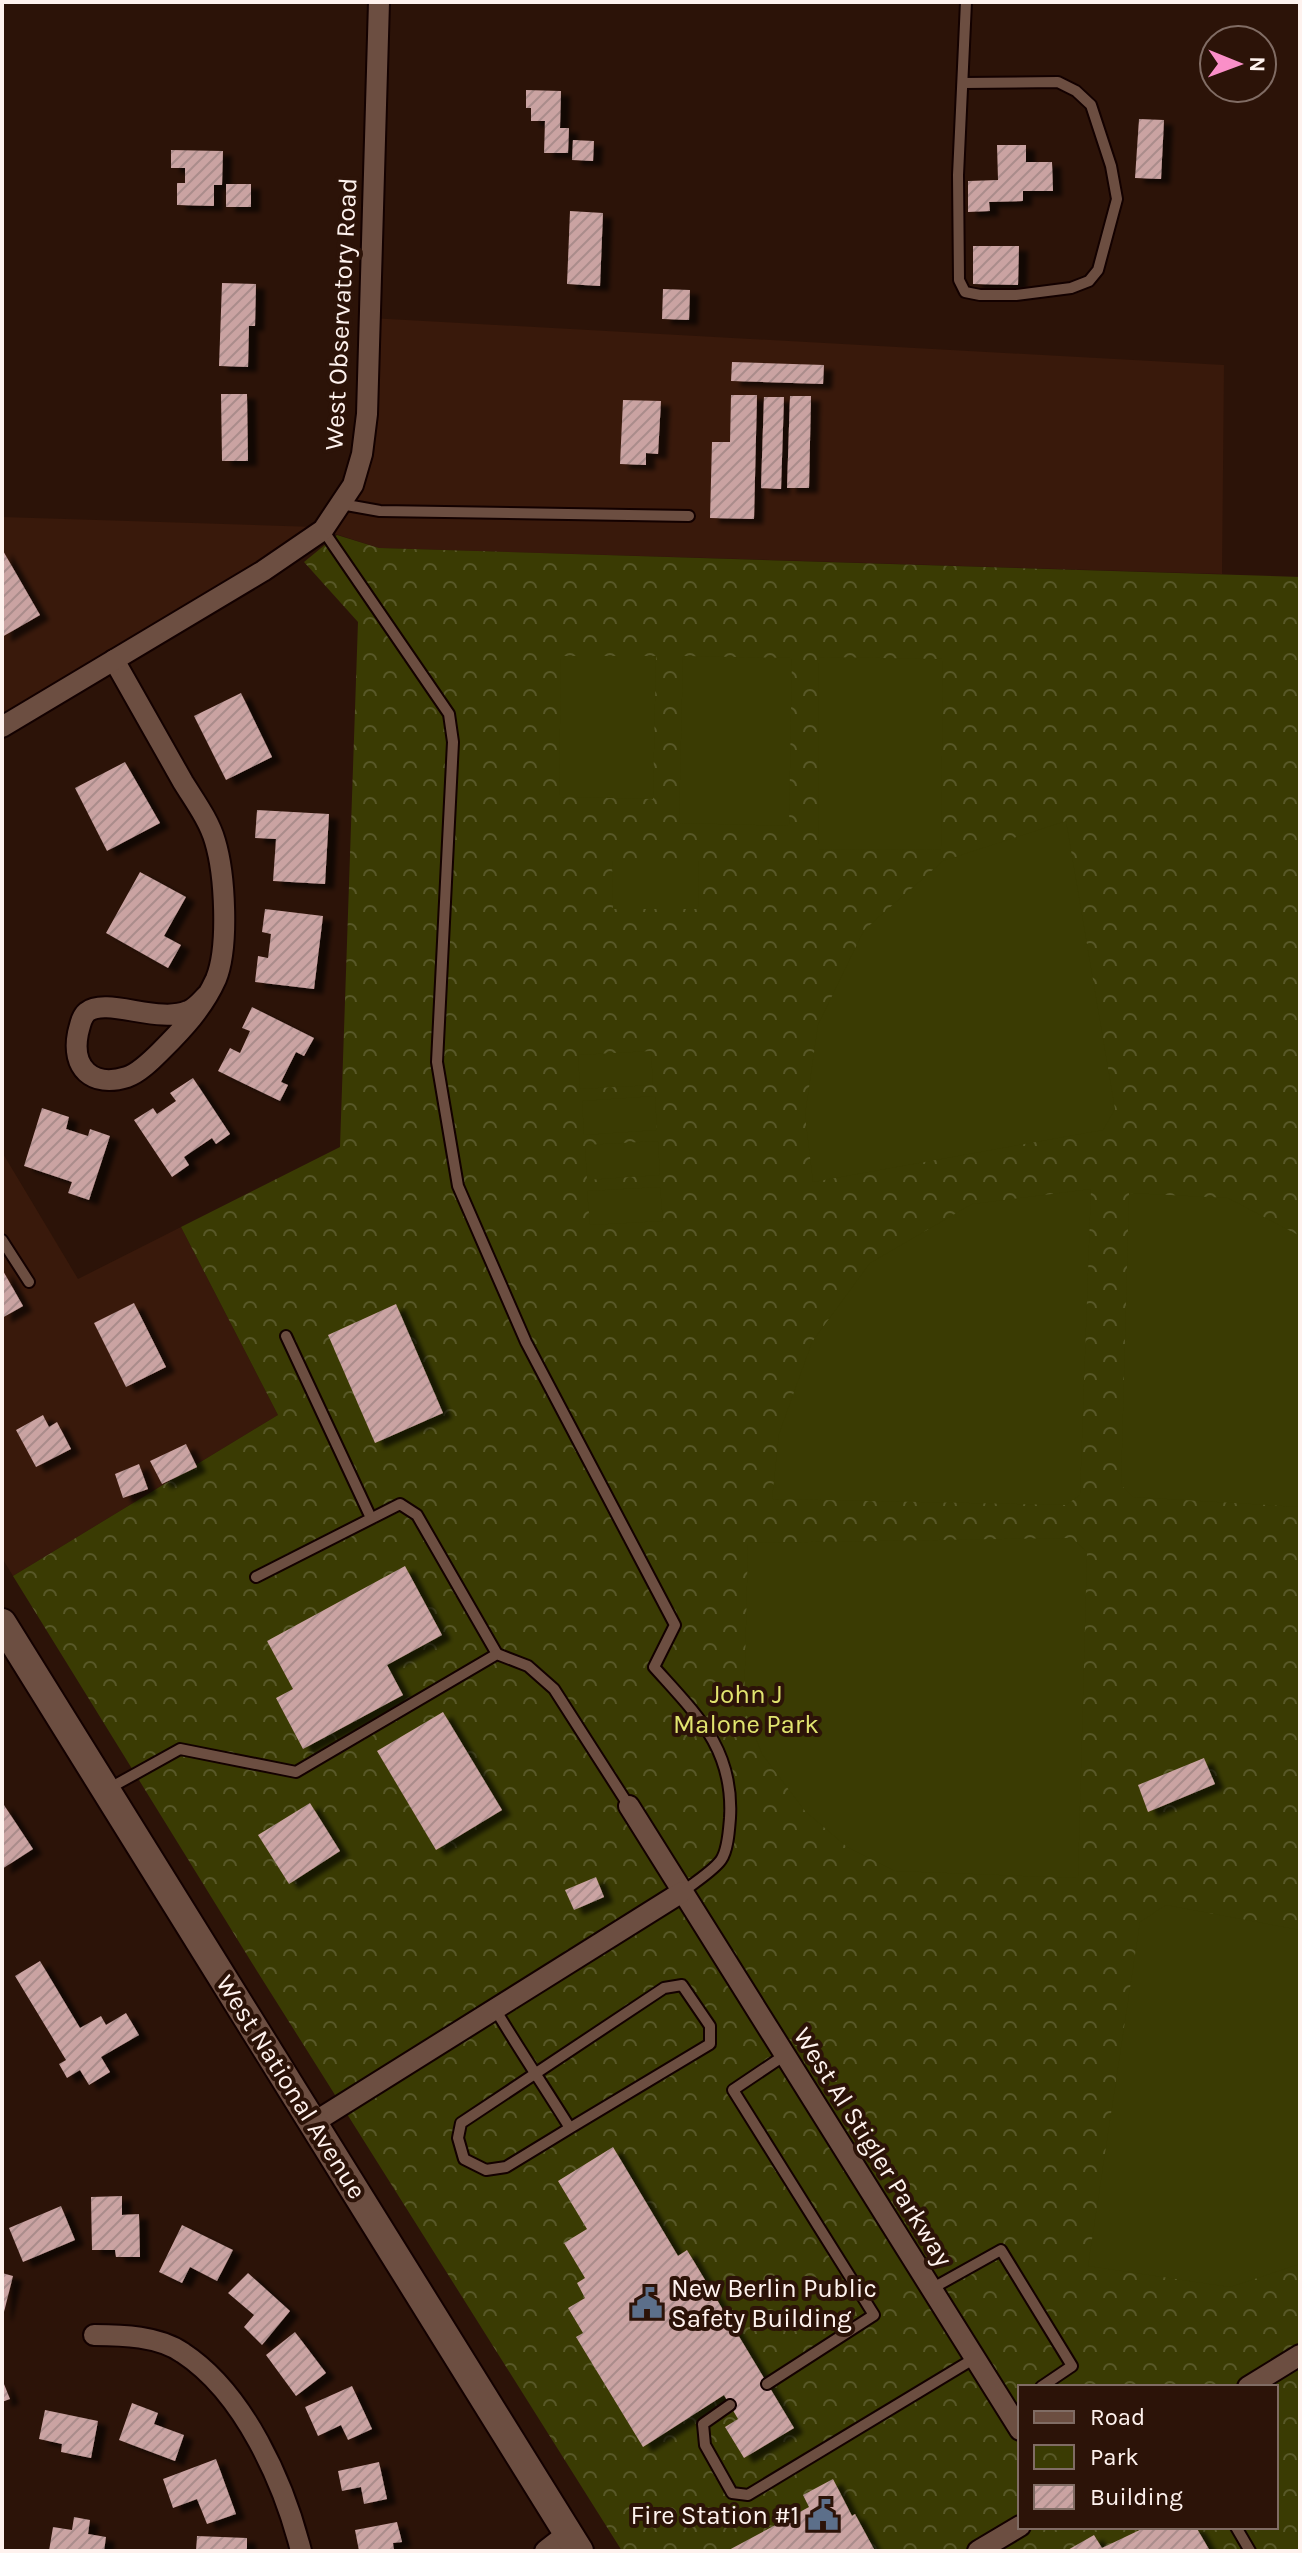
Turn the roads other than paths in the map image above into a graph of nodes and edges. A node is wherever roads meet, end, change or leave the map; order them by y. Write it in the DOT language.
graph roads {
  1 [pos="379,2"];
  2 [pos="966,2"];
  3 [pos="963,83"];
  4 [pos="341,504"];
  5 [pos="689,516"];
  6 [pos="323,530"];
  7 [pos="114,660"];
  8 [pos="2,727"];
  9 [pos="207,995"];
  10 [pos="2,1240"];
  11 [pos="29,1282"];
  12 [pos="286,1336"];
  13 [pos="371,1518"];
  14 [pos="256,1577"];
  15 [pos="2,1623"];
  16 [pos="497,1654"];
  17 [pos="106,1790"];
  18 [pos="629,1806"];
  19 [pos="682,1892"];
  20 [pos="495,2009"];
  21 [pos="785,2055"];
  22 [pos="535,2074"];
  23 [pos="313,2123"];
  24 [pos="570,2128"];
  25 [pos="931,2289"];
  26 [pos="94,2335"];
  27 [pos="1300,2355"];
  28 [pos="975,2358"];
  29 [pos="767,2384"];
  30 [pos="1044,2385"];
  31 [pos="1251,2385"];
  32 [pos="730,2405"];
  33 [pos="1014,2405"];
  34 [pos="1018,2528"];
  35 [pos="1237,2529"];
  36 [pos="574,2542"];
  37 [pos="991,2548"];
  38 [pos="301,2551"];
  39 [pos="545,2551"];
  40 [pos="1250,2551"];
  1 -- 4 [label="street, West Observatory Road"];
  2 -- 3 [label="lane"];
  3 -- 3 [label="lane"];
  4 -- 5 [label="lane"];
  4 -- 6 [label="street, West Observatory Road"];
  6 -- 7 [label="street, West Observatory Road"];
  6 -- 19 [label="lane"];
  7 -- 8 [label="street, West Observatory Road"];
  7 -- 9 [label="street"];
  9 -- 9 [label="street"];
  10 -- 11 [label="lane"];
  12 -- 13 [label="lane"];
  13 -- 14 [label="lane"];
  13 -- 16 [label="lane"];
  15 -- 17 [label="main road, West National Avenue"];
  16 -- 17 [label="lane"];
  16 -- 18 [label="lane"];
  17 -- 23 [label="main road, West National Avenue"];
  18 -- 19 [label="street, West Al Stigler Parkway"];
  19 -- 20 [label="street"];
  19 -- 21 [label="street, West Al Stigler Parkway"];
  20 -- 22 [label="lane"];
  20 -- 23 [label="street"];
  21 -- 25 [label="street, West Al Stigler Parkway"];
  21 -- 29 [label="lane"];
  22 -- 24 [label="lane"];
  22 -- 24 [label="lane"];
  22 -- 24 [label="lane"];
  23 -- 36 [label="main road, West National Avenue"];
  25 -- 28 [label="street, West Al Stigler Parkway"];
  25 -- 30 [label="lane"];
  26 -- 38 [label="street"];
  27 -- 31 [label="street"];
  28 -- 32 [label="lane"];
  28 -- 33 [label="street, West Al Stigler Parkway"];
  34 -- 37 [label="street"];
  35 -- 40 [label="lane"];
  36 -- 39 [label="street"];
}
